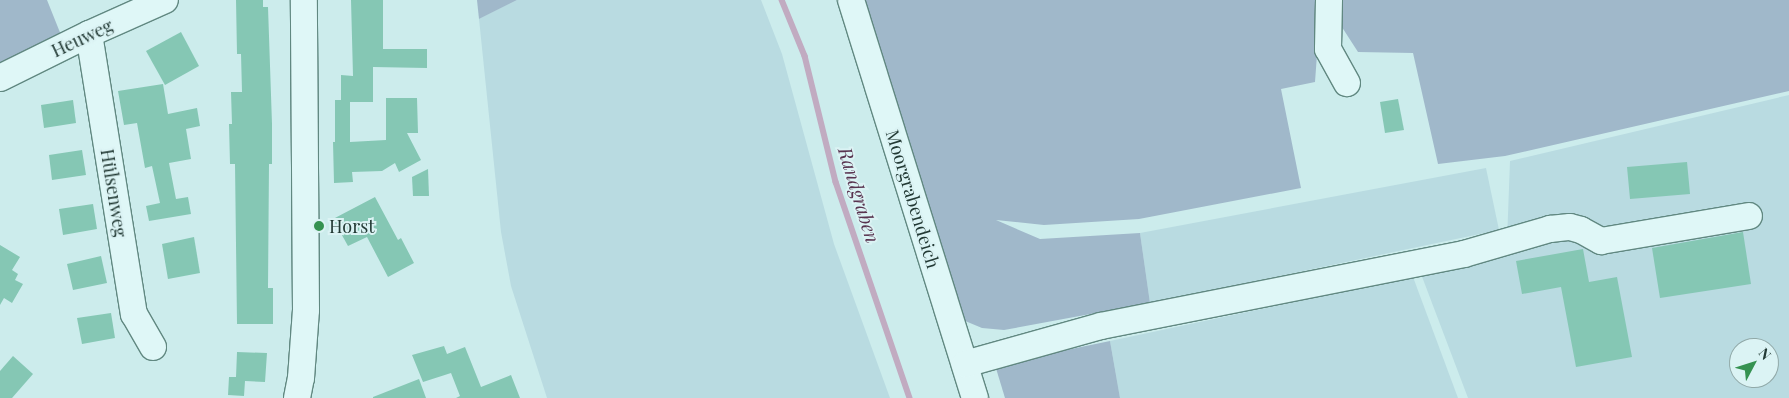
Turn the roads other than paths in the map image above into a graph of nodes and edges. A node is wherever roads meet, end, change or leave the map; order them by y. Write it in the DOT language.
graph roads {
  1 [pos="165,0"];
  2 [pos="304,0"];
  3 [pos="851,0"];
  4 [pos="1329,0"];
  5 [pos="89,34"];
  6 [pos="0,78"];
  7 [pos="1347,84"];
  8 [pos="1749,216"];
  9 [pos="153,347"];
  10 [pos="965,364"];
  11 [pos="297,398"];
  12 [pos="974,398"];
  1 -- 5 [label="street, Heuweg"];
  2 -- 11 [label="street"];
  3 -- 10 [label="street, Moorgrabendeich"];
  4 -- 7 [label="street"];
  5 -- 6 [label="street, Heuweg"];
  5 -- 9 [label="street, Hülsenweg"];
  8 -- 10 [label="street"];
  10 -- 12 [label="street, Moorgrabendeich"];
}
